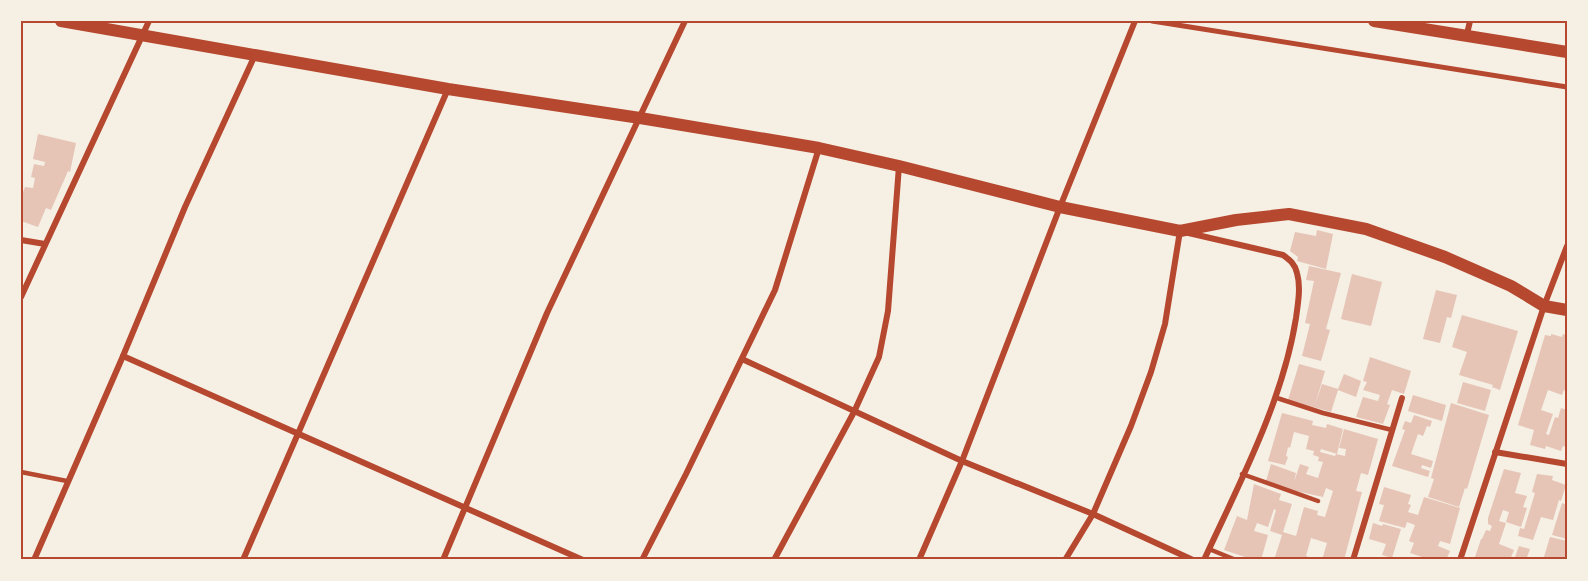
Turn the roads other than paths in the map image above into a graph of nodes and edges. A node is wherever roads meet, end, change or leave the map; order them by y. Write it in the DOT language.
graph roads {
  1 [pos="61,21"];
  2 [pos="149,21"];
  3 [pos="685,21"];
  4 [pos="1136,21"];
  5 [pos="1152,21"];
  6 [pos="1374,21"];
  7 [pos="1470,21"];
  8 [pos="142,34"];
  9 [pos="1467,34"];
  10 [pos="1567,52"];
  11 [pos="256,55"];
  12 [pos="1567,87"];
  13 [pos="448,89"];
  14 [pos="640,118"];
  15 [pos="819,148"];
  16 [pos="899,166"];
  17 [pos="1060,207"];
  18 [pos="1180,231"];
  19 [pos="21,240"];
  20 [pos="45,244"];
  21 [pos="1567,246"];
  22 [pos="21,297"];
  23 [pos="1544,306"];
  24 [pos="1567,310"];
  25 [pos="123,356"];
  26 [pos="742,359"];
  27 [pos="1276,398"];
  28 [pos="1402,398"];
  29 [pos="854,412"];
  30 [pos="1392,430"];
  31 [pos="298,433"];
  32 [pos="1495,452"];
  33 [pos="962,461"];
  34 [pos="1567,464"];
  35 [pos="21,472"];
  36 [pos="1242,474"];
  37 [pos="67,481"];
  38 [pos="1318,501"];
  39 [pos="465,508"];
  40 [pos="1092,514"];
  41 [pos="1209,549"];
  42 [pos="34,560"];
  43 [pos="243,560"];
  44 [pos="442,560"];
  45 [pos="583,560"];
  46 [pos="642,560"];
  47 [pos="774,560"];
  48 [pos="919,560"];
  49 [pos="1065,560"];
  50 [pos="1193,560"];
  51 [pos="1204,560"];
  52 [pos="1236,560"];
  53 [pos="1353,560"];
  54 [pos="1460,560"];
  1 -- 8 [label="main road"];
  2 -- 8 [label="street"];
  3 -- 14 [label="street"];
  4 -- 17 [label="street"];
  5 -- 12 [label="street"];
  6 -- 9 [label="main road"];
  7 -- 9 [label="street"];
  8 -- 11 [label="main road"];
  8 -- 20 [label="street"];
  9 -- 10 [label="main road"];
  11 -- 13 [label="main road"];
  11 -- 25 [label="street"];
  13 -- 14 [label="main road"];
  13 -- 31 [label="street"];
  14 -- 15 [label="main road"];
  14 -- 39 [label="street"];
  15 -- 16 [label="main road"];
  15 -- 26 [label="street"];
  16 -- 17 [label="main road"];
  16 -- 29 [label="street"];
  17 -- 18 [label="main road"];
  17 -- 33 [label="street"];
  18 -- 23 [label="main road"];
  18 -- 27 [label="street"];
  18 -- 40 [label="street"];
  19 -- 20 [label="street"];
  20 -- 22 [label="street"];
  21 -- 23 [label="street"];
  23 -- 24 [label="main road"];
  23 -- 32 [label="street"];
  25 -- 31 [label="street"];
  25 -- 37 [label="street"];
  26 -- 29 [label="street"];
  26 -- 46 [label="street"];
  27 -- 30 [label="lane"];
  27 -- 36 [label="street"];
  28 -- 30 [label="street"];
  29 -- 33 [label="street"];
  29 -- 47 [label="street"];
  30 -- 53 [label="street"];
  31 -- 39 [label="street"];
  31 -- 43 [label="street"];
  32 -- 34 [label="street"];
  32 -- 54 [label="street"];
  33 -- 40 [label="street"];
  33 -- 48 [label="street"];
  35 -- 37 [label="lane"];
  36 -- 38 [label="lane"];
  36 -- 41 [label="street"];
  37 -- 42 [label="street"];
  39 -- 44 [label="street"];
  39 -- 45 [label="street"];
  40 -- 49 [label="street"];
  40 -- 50 [label="street"];
  41 -- 51 [label="street"];
  41 -- 52 [label="lane"];
}
